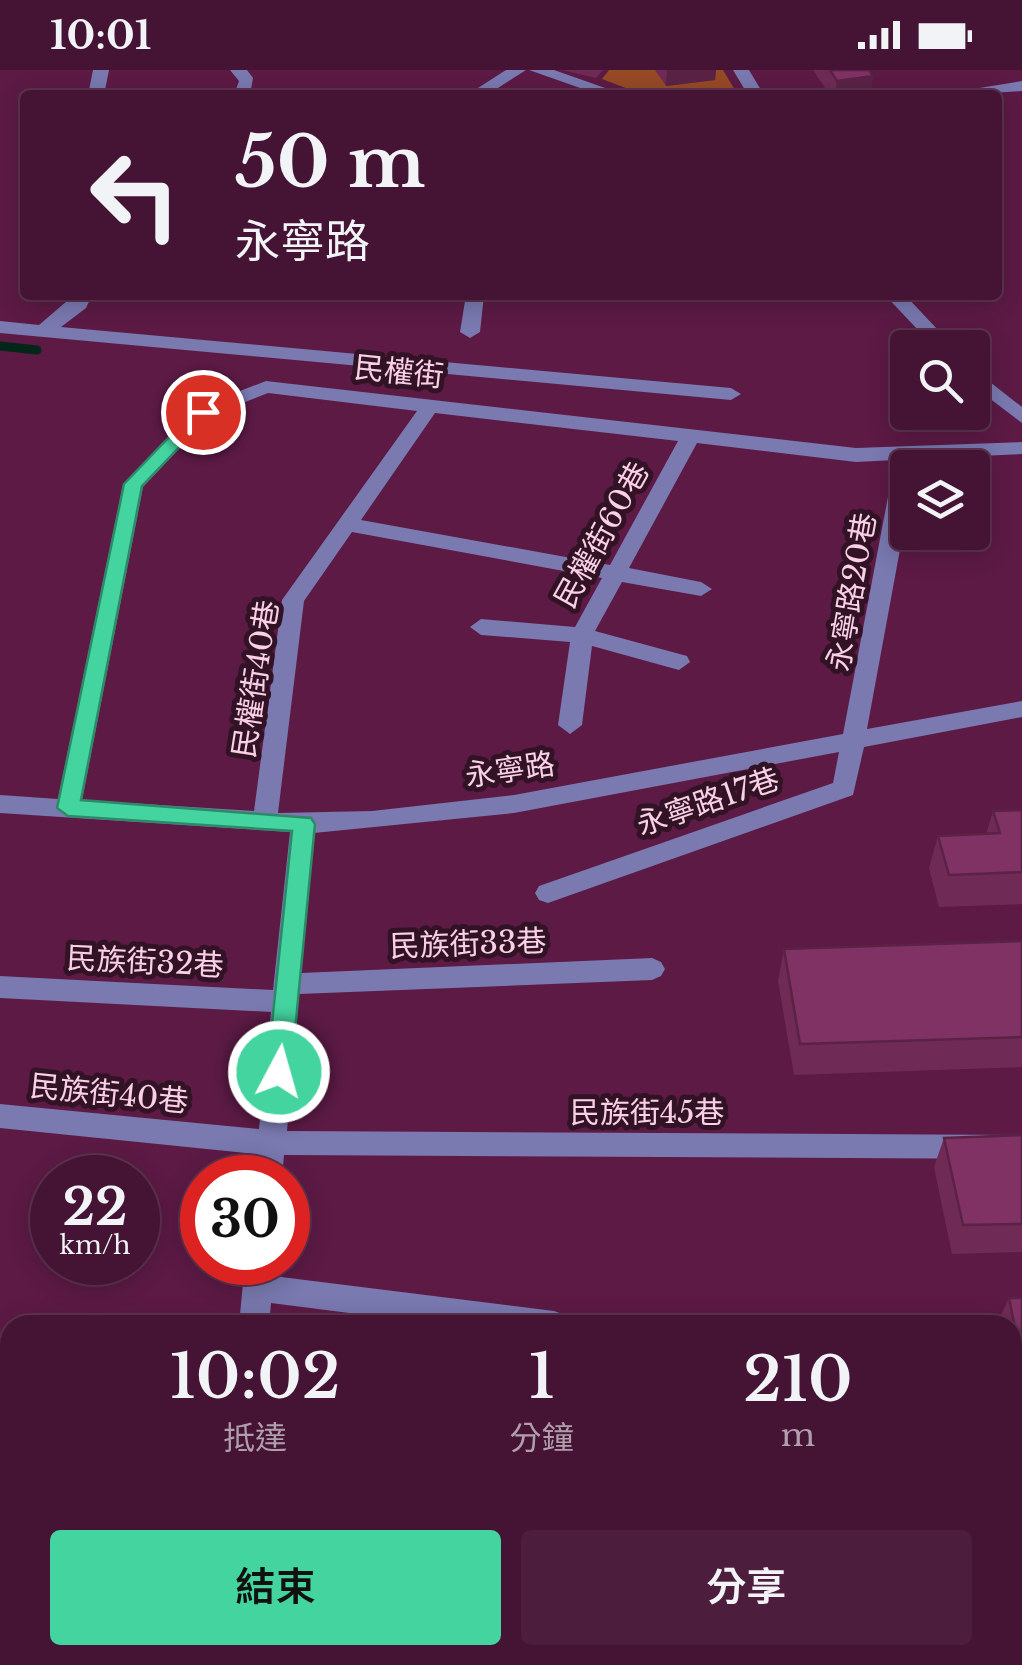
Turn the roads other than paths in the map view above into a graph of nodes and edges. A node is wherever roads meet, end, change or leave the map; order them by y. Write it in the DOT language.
graph roads {
  1 [pos="518,70"];
  2 [pos="537,70"];
  3 [pos="484,90"];
  4 [pos="596,90"];
  5 [pos="81,300"];
  6 [pos="474,300"];
  7 [pos="899,300"];
  8 [pos="0,327"];
  9 [pos="928,330"];
  10 [pos="43,331"];
  11 [pos="470,332"];
  12 [pos="990,389"];
  13 [pos="731,394"];
  14 [pos="430,406"];
  15 [pos="1022,417"];
  16 [pos="690,436"];
  17 [pos="1022,448"];
  18 [pos="964,450"];
  19 [pos="890,453"];
  20 [pos="346,524"];
  21 [pos="890,545"];
  22 [pos="617,571"];
  23 [pos="701,589"];
  24 [pos="481,627"];
  25 [pos="582,635"];
  26 [pos="678,662"];
  27 [pos="1022,709"];
  28 [pos="570,726"];
  29 [pos="856,742"];
  30 [pos="0,804"];
  31 [pos="68,808"];
  32 [pos="266,822"];
  33 [pos="304,824"];
  34 [pos="548,893"];
  35 [pos="652,969"];
  36 [pos="0,986"];
  37 [pos="287,993"];
  38 [pos="0,1116"];
  39 [pos="272,1144"];
  40 [pos="1022,1147"];
  41 [pos="271,1155"];
  42 [pos="310,1284"];
  43 [pos="258,1285"];
  44 [pos="255,1315"];
  45 [pos="495,1315"];
  1 -- 3 [label="street"];
  2 -- 4 [label="street"];
  5 -- 10 [label="street"];
  6 -- 11 [label="street"];
  7 -- 9 [label="street"];
  8 -- 10 [label="street"];
  10 -- 13 [label="street"];
  12 -- 15 [label="street"];
  14 -- 16 [label="street, 民權街"];
  14 -- 20 [label="street, 民權街40巷"];
  14 -- 31 [label="street, 民權街"];
  16 -- 19 [label="street, 民權街"];
  16 -- 22 [label="street, 民權街60巷"];
  17 -- 18 [label="street, 民權街"];
  20 -- 22 [label="street"];
  20 -- 32 [label="street, 民權街40巷"];
  21 -- 29 [label="street, 永寧路20巷"];
  22 -- 23 [label="street"];
  22 -- 25 [label="street, 民權街60巷"];
  24 -- 25 [label="street"];
  25 -- 26 [label="street"];
  25 -- 28 [label="street, 民權街60巷"];
  27 -- 29 [label="street, 永寧路"];
  29 -- 33 [label="street, 永寧路"];
  29 -- 34 [label="street, 永寧路17巷"];
  30 -- 31 [label="street, 永寧路"];
  31 -- 32 [label="street, 永寧路"];
  32 -- 33 [label="street, 永寧路"];
  33 -- 37 [label="street"];
  35 -- 37 [label="street, 民族街33巷"];
  36 -- 37 [label="street, 民族街32巷"];
  37 -- 39 [label="street"];
  38 -- 39 [label="street, 民族街40巷"];
  39 -- 40 [label="street, 民族街45巷"];
  39 -- 41 [label="street"];
  42 -- 45 [label="street"];
  43 -- 44 [label="street"];
}
